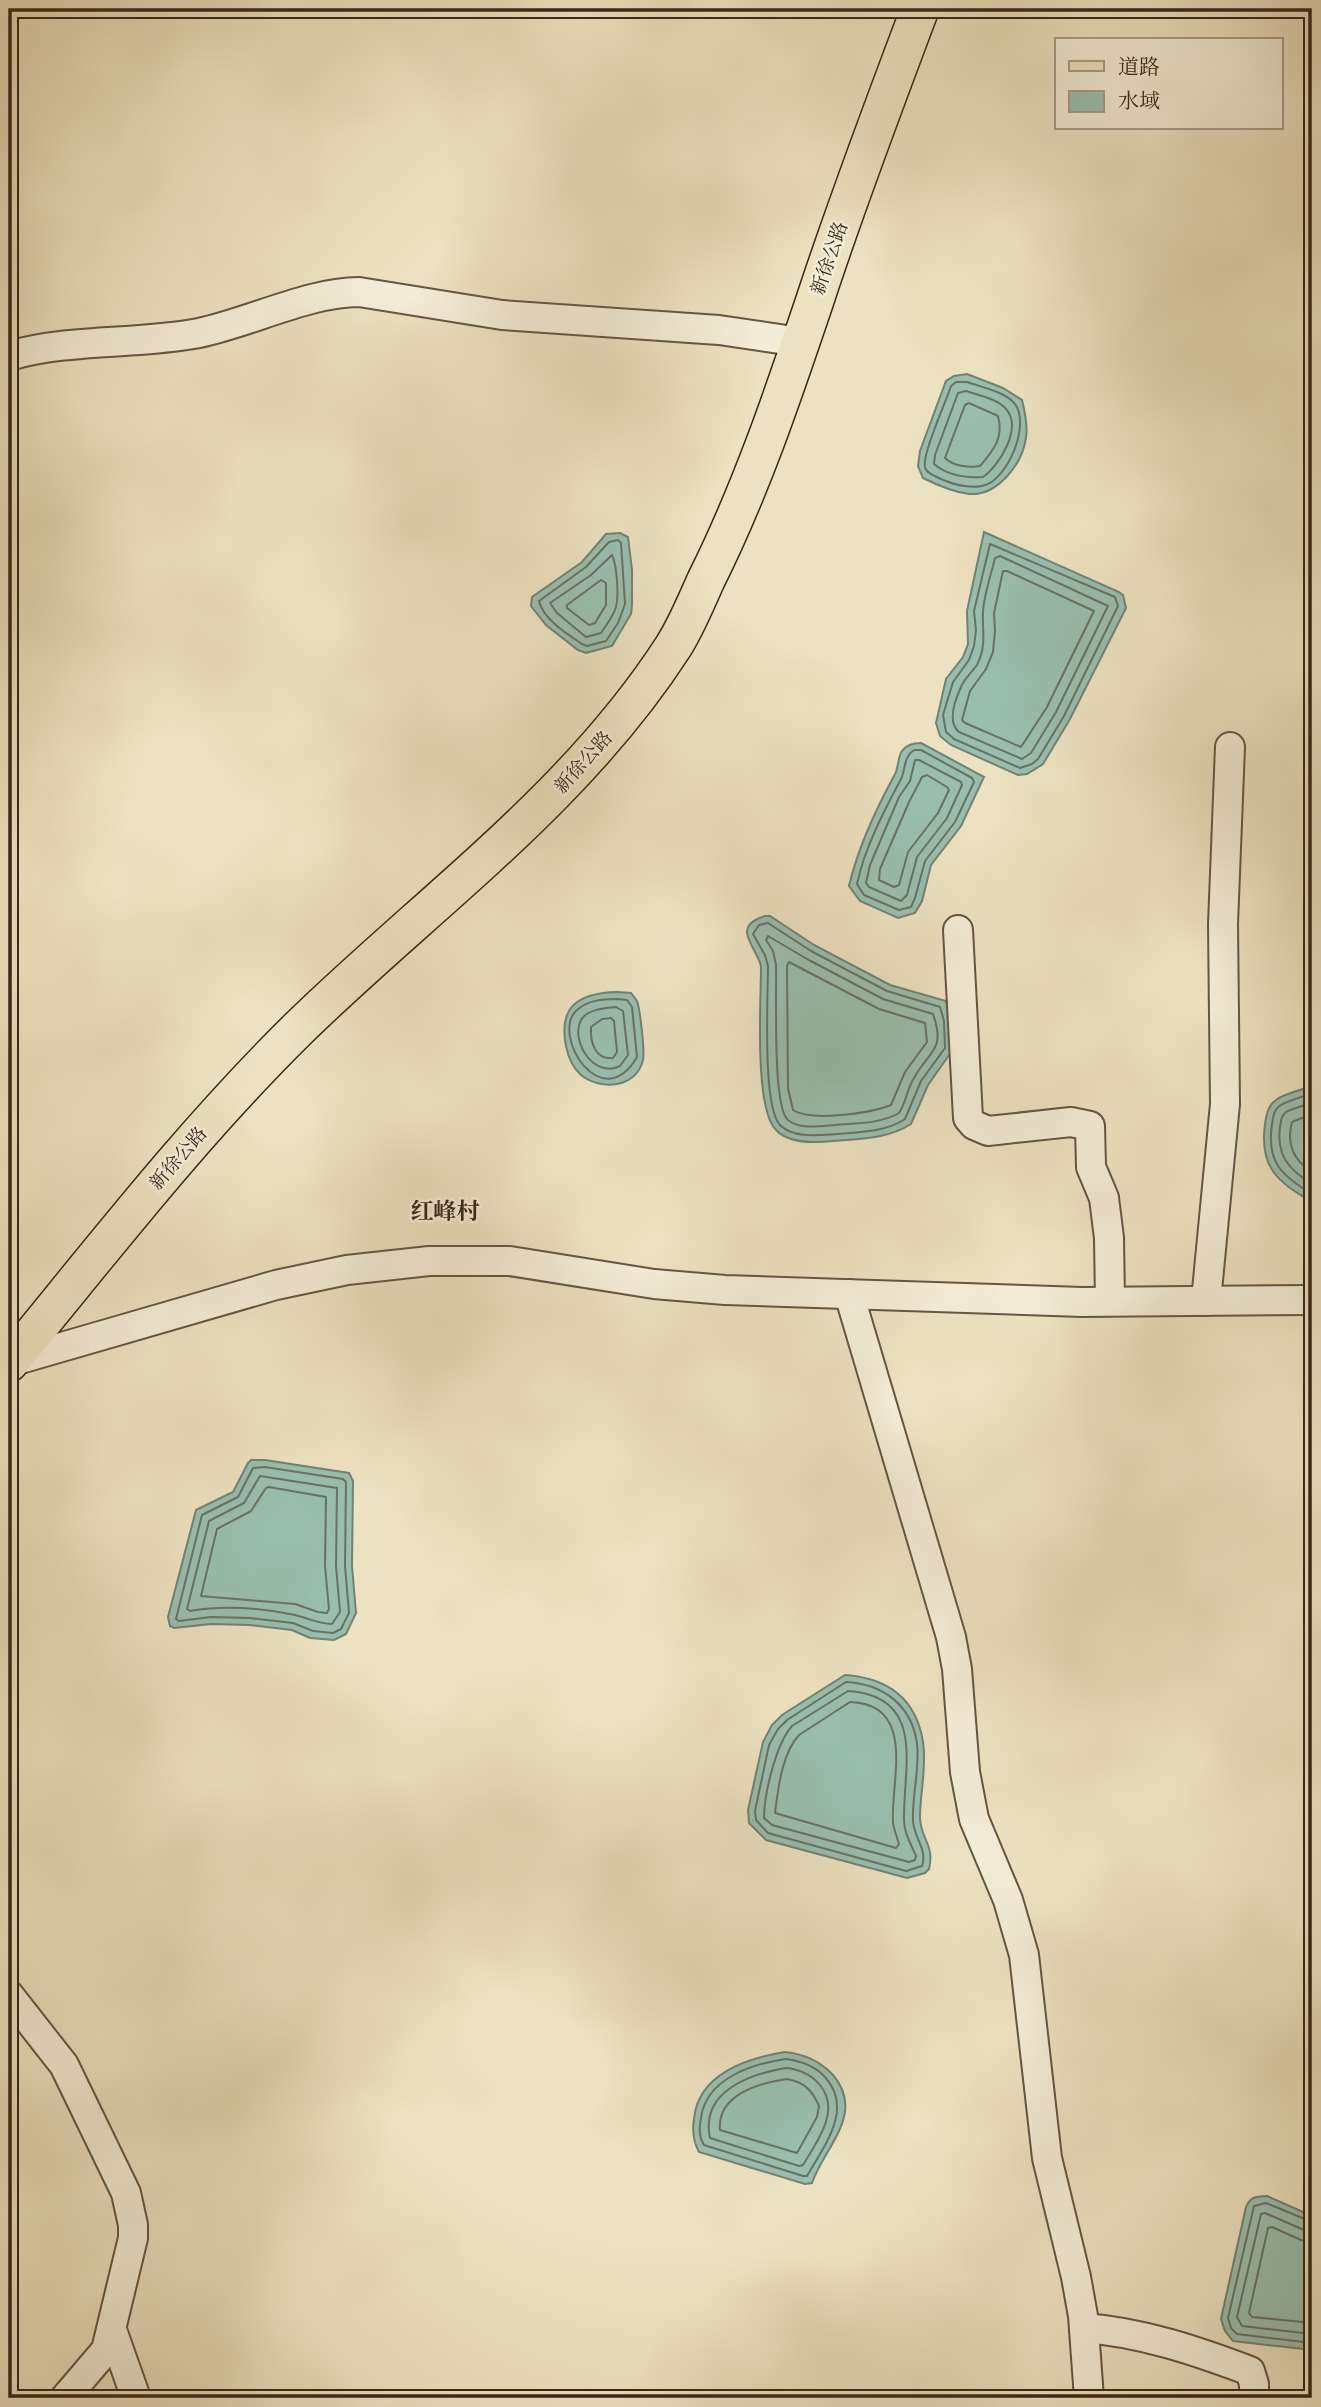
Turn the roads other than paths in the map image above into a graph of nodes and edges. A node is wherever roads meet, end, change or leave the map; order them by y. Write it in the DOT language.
graph roads {
  1 [pos="920,9"];
  2 [pos="800,342"];
  3 [pos="9,356"];
  4 [pos="1230,747"];
  5 [pos="958,930"];
  6 [pos="849,1294"];
  7 [pos="1312,1300"];
  8 [pos="1110,1301"];
  9 [pos="1206,1301"];
  10 [pos="9,1362"];
  11 [pos="9,1995"];
  12 [pos="1084,2328"];
  13 [pos="112,2330"];
  14 [pos="65,2398"];
  15 [pos="136,2398"];
  16 [pos="1089,2398"];
  17 [pos="1254,2398"];
  1 -- 2 [label="main road, 新徐公路"];
  2 -- 3 [label="street"];
  2 -- 10 [label="main road, 新徐公路"];
  4 -- 9 [label="street"];
  5 -- 8 [label="street"];
  6 -- 8 [label="street"];
  6 -- 10 [label="street"];
  6 -- 12 [label="street"];
  7 -- 9 [label="street"];
  8 -- 9 [label="street"];
  11 -- 13 [label="street"];
  12 -- 16 [label="street"];
  12 -- 17 [label="street"];
  13 -- 14 [label="street"];
  13 -- 15 [label="street"];
}
